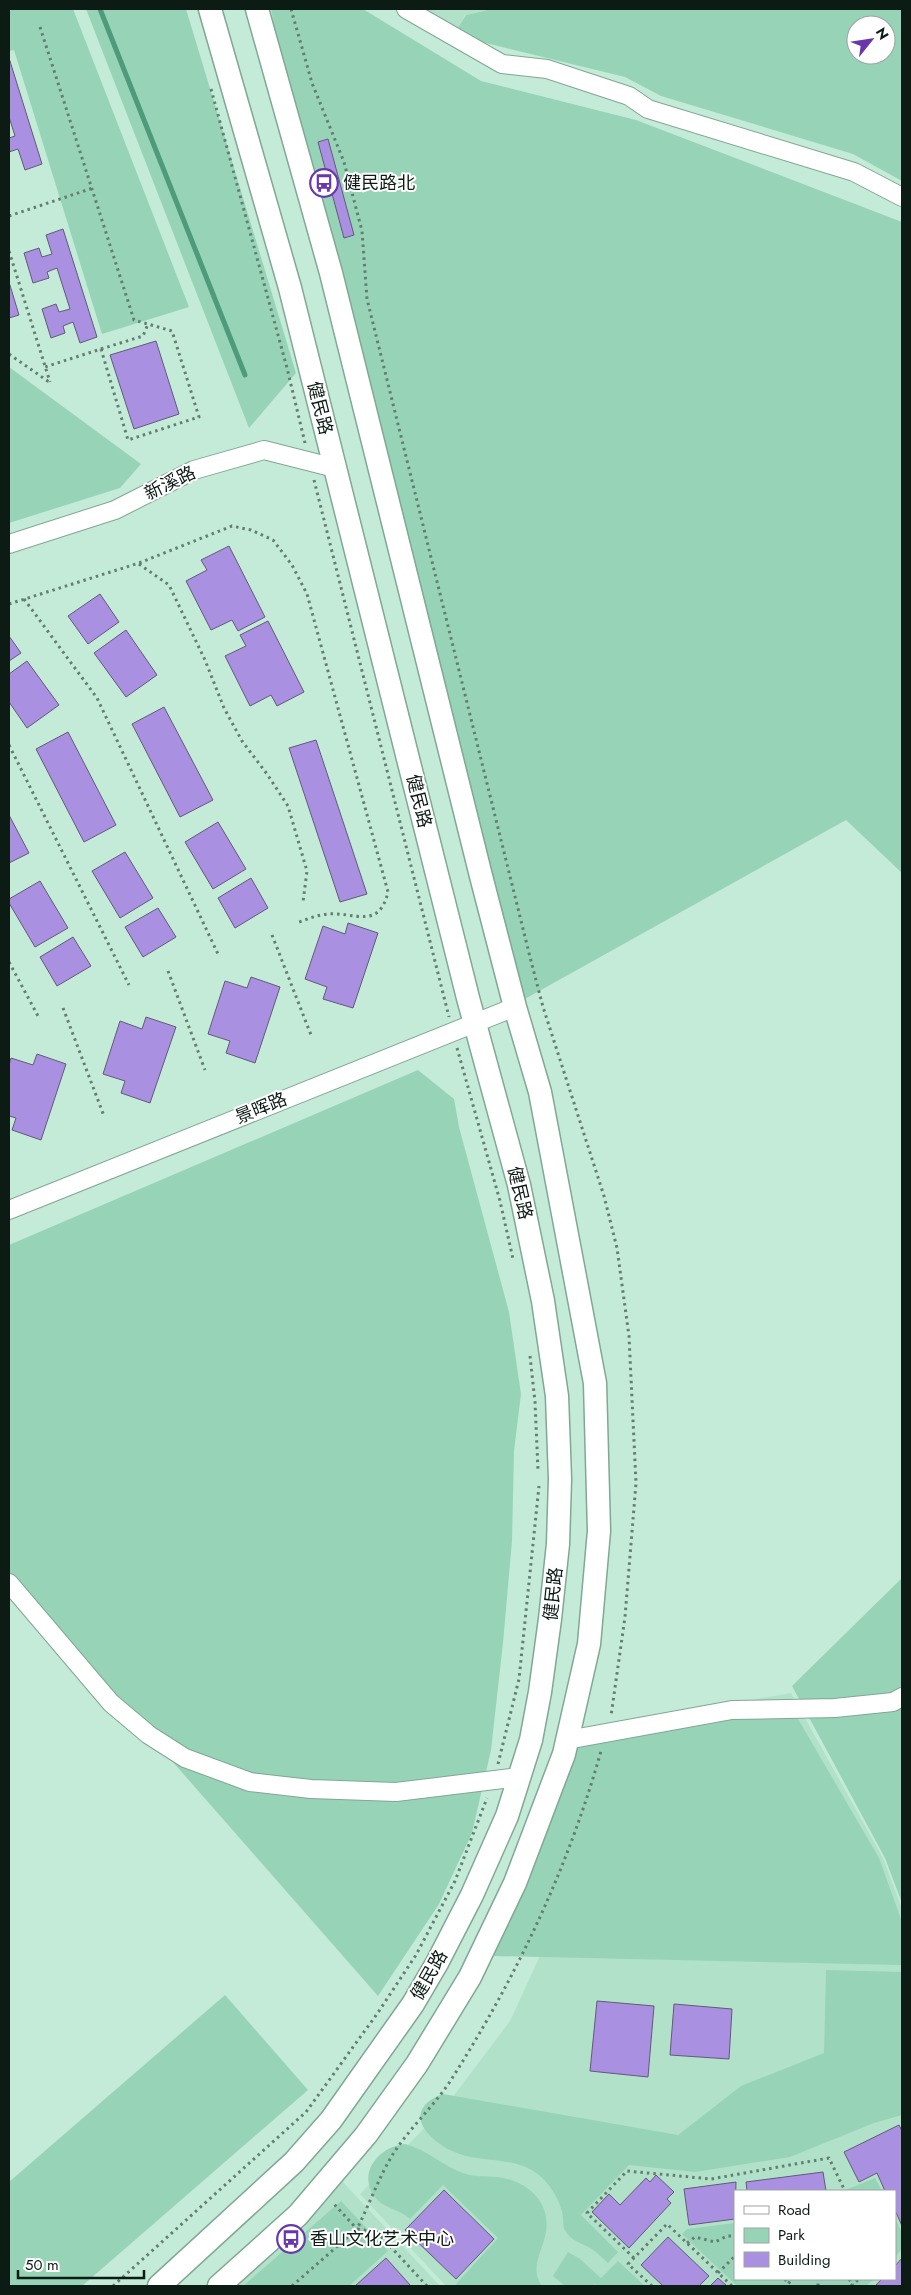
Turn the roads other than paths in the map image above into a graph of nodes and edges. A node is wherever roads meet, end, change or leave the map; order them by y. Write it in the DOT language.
graph roads {
  1 [pos="210,9"];
  2 [pos="257,9"];
  3 [pos="261,9"];
  4 [pos="406,9"];
  5 [pos="265,35"];
  6 [pos="902,197"];
  7 [pos="335,468"];
  8 [pos="9,544"];
  9 [pos="515,1007"];
  10 [pos="474,1022"];
  11 [pos="9,1210"];
  12 [pos="9,1583"];
  13 [pos="902,1697"];
  14 [pos="567,1740"];
  15 [pos="519,1777"];
  16 [pos="159,2286"];
  17 [pos="219,2286"];
  1 -- 7 [label="main road, 健民路"];
  2 -- 5 [label="main road, 健民路"];
  3 -- 5 [label="street"];
  4 -- 6 [label="street"];
  5 -- 9 [label="main road, 健民路"];
  7 -- 8 [label="street, 新溪路"];
  7 -- 10 [label="main road, 健民路"];
  9 -- 10 [label="street, 景晖路"];
  9 -- 14 [label="main road, 健民路"];
  10 -- 11 [label="street, 景晖路"];
  10 -- 15 [label="main road, 健民路"];
  12 -- 15 [label="street"];
  13 -- 14 [label="street"];
  14 -- 17 [label="main road, 健民路"];
  15 -- 16 [label="main road, 健民路"];
}
